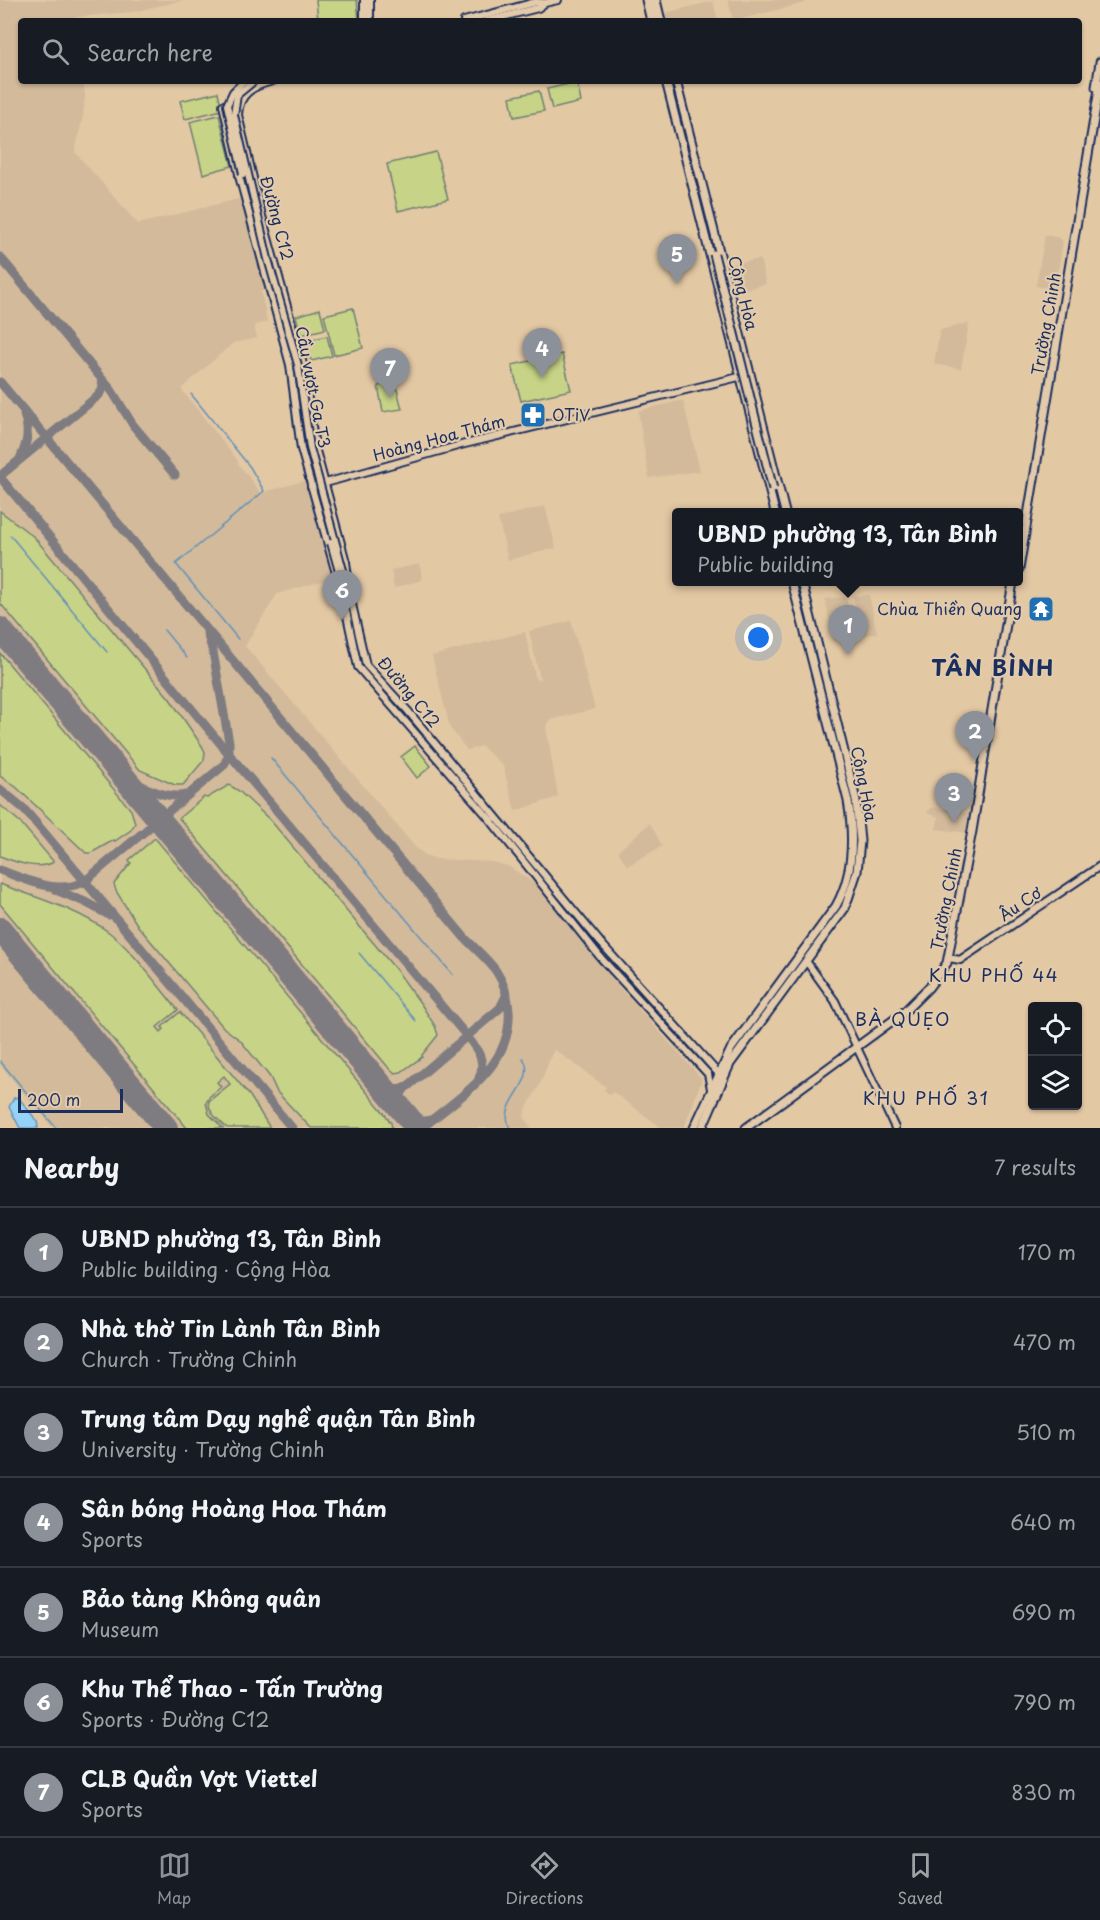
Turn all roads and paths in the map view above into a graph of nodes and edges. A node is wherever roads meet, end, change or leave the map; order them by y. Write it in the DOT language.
graph roads {
  1 [pos="364,0"];
  2 [pos="370,0"];
  3 [pos="558,0"];
  4 [pos="646,0"];
  5 [pos="651,0"];
  6 [pos="656,0"];
  7 [pos="498,15"];
  8 [pos="364,18"];
  9 [pos="370,18"];
  10 [pos="481,18"];
  11 [pos="492,18"];
  12 [pos="650,18"];
  13 [pos="655,18"];
  14 [pos="660,18"];
  15 [pos="1100,62"];
  16 [pos="1100,83"];
  17 [pos="241,84"];
  18 [pos="250,84"];
  19 [pos="264,84"];
  20 [pos="667,84"];
  21 [pos="672,84"];
  22 [pos="677,84"];
  23 [pos="223,105"];
  24 [pos="251,171"];
  25 [pos="239,175"];
  26 [pos="258,202"];
  27 [pos="246,206"];
  28 [pos="262,216"];
  29 [pos="250,219"];
  30 [pos="1067,268"];
  31 [pos="282,289"];
  32 [pos="269,290"];
  33 [pos="744,350"];
  34 [pos="734,352"];
  35 [pos="750,374"];
  36 [pos="740,376"];
  37 [pos="756,399"];
  38 [pos="747,401"];
  39 [pos="324,483"];
  40 [pos="311,487"];
  41 [pos="774,508"];
  42 [pos="778,508"];
  43 [pos="783,508"];
  44 [pos="1023,522"];
  45 [pos="1023,544"];
  46 [pos="345,585"];
  47 [pos="796,586"];
  48 [pos="803,586"];
  49 [pos="1014,586"];
  50 [pos="347,601"];
  51 [pos="828,703"];
  52 [pos="1100,866"];
  53 [pos="804,956"];
  54 [pos="951,959"];
  55 [pos="858,1050"];
  56 [pos="734,1051"];
  57 [pos="727,1056"];
  58 [pos="730,1064"];
  59 [pos="720,1070"];
  60 [pos="711,1089"];
  61 [pos="694,1128"];
  62 [pos="701,1128"];
  63 [pos="746,1128"];
  64 [pos="753,1128"];
  65 [pos="895,1128"];
  1 -- 8 [label="main road"];
  2 -- 9 [label="main road"];
  3 -- 7 [label="main road"];
  4 -- 12 [label="main road"];
  5 -- 13 [label="main road"];
  6 -- 14 [label="main road"];
  7 -- 10 [label="main road"];
  7 -- 11 [label="main road"];
  15 -- 30 [label="main road, Trường Chinh"];
  16 -- 30 [label="main road, Trường Chinh"];
  17 -- 46 [label="main road, Cầu vượt Ga T3, bridge"];
  18 -- 46 [label="main road, Cầu vượt Ga T3, bridge"];
  19 -- 24 [label="main road, Đường C12"];
  20 -- 34 [label="main road, Cộng Hòa"];
  21 -- 42 [label="main road, Cộng Hòa, bridge"];
  22 -- 33 [label="main road, Cộng Hòa"];
  23 -- 25 [label="main road, Đường C12"];
  24 -- 25 [label="main road"];
  24 -- 26 [label="main road, Đường C12"];
  25 -- 27 [label="main road, Đường C12"];
  26 -- 27 [label="main road"];
  26 -- 28 [label="main road, Đường C12"];
  27 -- 29 [label="main road, Đường C12"];
  28 -- 29 [label="main road"];
  28 -- 31 [label="main road, Đường C12"];
  29 -- 32 [label="main road, Đường C12"];
  30 -- 44 [label="main road, Trường Chinh"];
  30 -- 45 [label="main road, Trường Chinh"];
  31 -- 32 [label="main road"];
  31 -- 39 [label="main road, Đường C12"];
  32 -- 40 [label="main road, Đường C12"];
  33 -- 34 [label="main road"];
  33 -- 35 [label="main road, Cộng Hòa"];
  34 -- 36 [label="main road, Cộng Hòa"];
  35 -- 36 [label="main road, Hoàng Hoa Thám"];
  35 -- 37 [label="main road, Cộng Hòa"];
  36 -- 38 [label="main road, Cộng Hòa"];
  36 -- 39 [label="main road, Hoàng Hoa Thám"];
  37 -- 38 [label="main road"];
  37 -- 43 [label="main road, Cộng Hòa"];
  38 -- 41 [label="main road, Cộng Hòa"];
  39 -- 40 [label="main road, Hoàng Hoa Thám"];
  39 -- 50 [label="main road, Đường C12"];
  40 -- 50 [label="main road, Đường C12"];
  46 -- 50 [label="main road, Cầu vượt Ga T3"];
  47 -- 51 [label="main road, Cộng Hòa"];
  48 -- 51 [label="main road, Cộng Hòa"];
  49 -- 54 [label="main road, Trường Chinh"];
  50 -- 59 [label="main road, Đường C12"];
  50 -- 60 [label="main road, Đường C12"];
  51 -- 53 [label="main road, Cộng Hòa"];
  52 -- 54 [label="main road, Âu Cơ"];
  53 -- 55 [label="main road"];
  53 -- 56 [label="main road, Cộng Hòa"];
  53 -- 57 [label="main road, Cộng Hòa"];
  53 -- 58 [label="main road, Cộng Hòa"];
  54 -- 55 [label="main road, Trường Chinh"];
  55 -- 63 [label="main road, Trường Chinh"];
  55 -- 64 [label="main road, Trường Chinh"];
  55 -- 65 [label="main road"];
  56 -- 57 [label="main road, Cộng Hòa"];
  56 -- 58 [label="main road, Cộng Hòa"];
  57 -- 59 [label="main road, Cộng Hòa"];
  58 -- 62 [label="main road, Cộng Hòa"];
  59 -- 60 [label="main road, Cộng Hòa"];
  59 -- 62 [label="main road"];
  60 -- 61 [label="main road, Cộng Hòa"];
}
